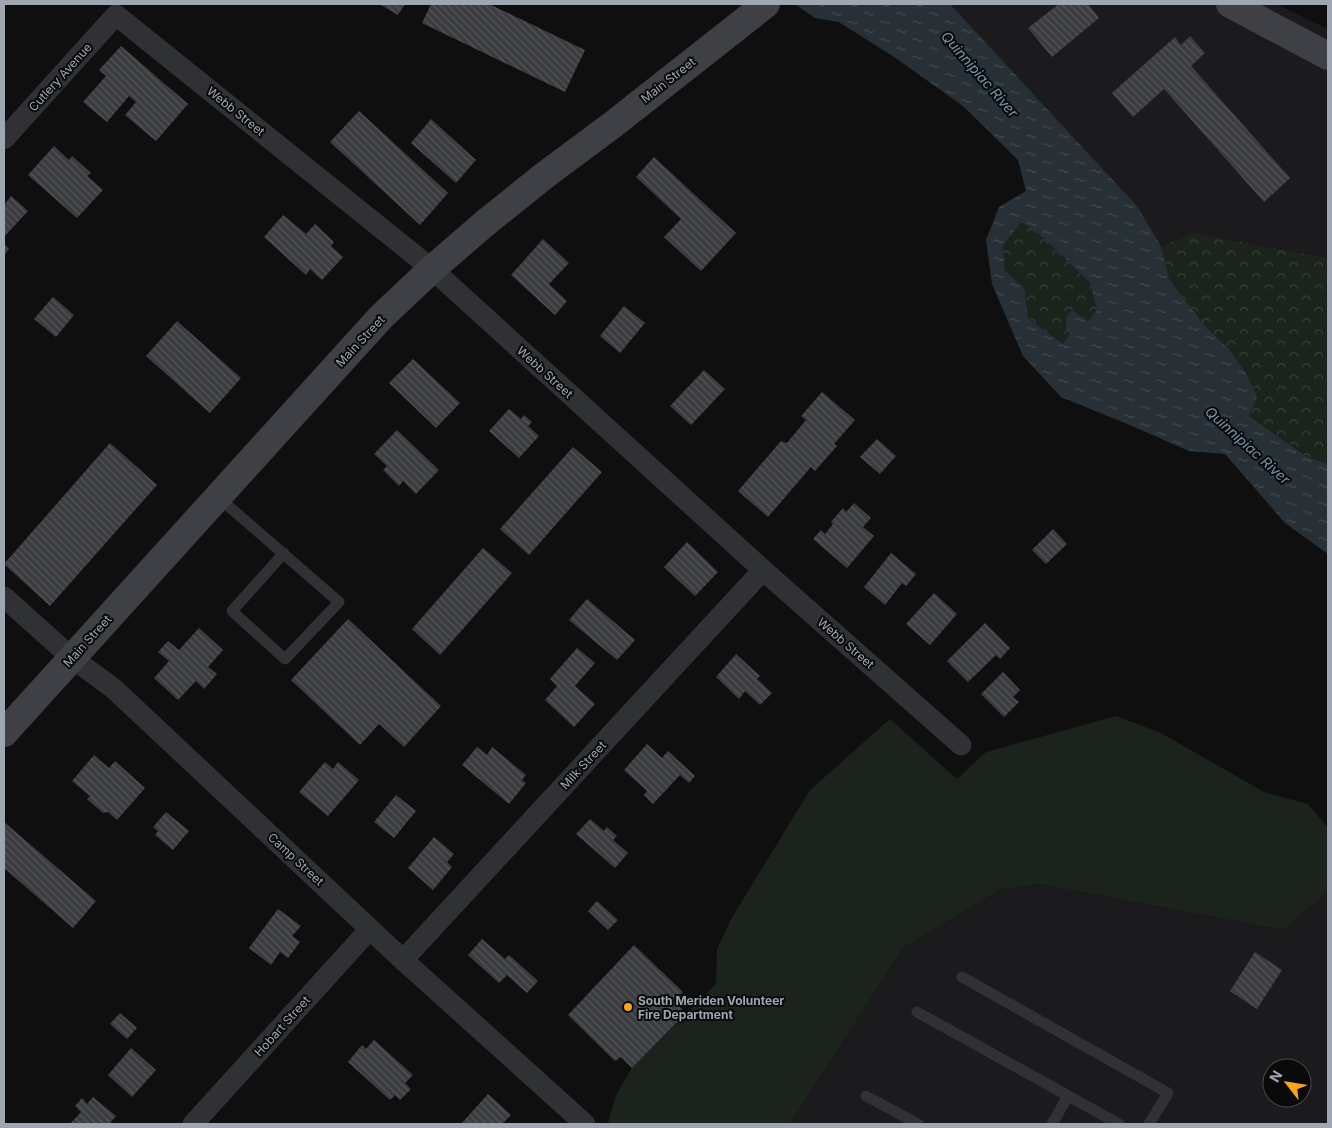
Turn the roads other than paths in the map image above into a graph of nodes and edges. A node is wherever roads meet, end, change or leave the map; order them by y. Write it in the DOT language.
graph roads {
  1 [pos="766,4"];
  2 [pos="1230,4"];
  3 [pos="116,15"];
  4 [pos="1328,56"];
  5 [pos="4,139"];
  6 [pos="432,269"];
  7 [pos="218,497"];
  8 [pos="284,553"];
  9 [pos="763,570"];
  10 [pos="4,597"];
  11 [pos="72,658"];
  12 [pos="4,733"];
  13 [pos="961,745"];
  14 [pos="370,929"];
  15 [pos="403,960"];
  16 [pos="962,977"];
  17 [pos="917,1012"];
  18 [pos="866,1096"];
  19 [pos="1068,1096"];
  20 [pos="193,1124"];
  21 [pos="585,1124"];
  22 [pos="918,1124"];
  23 [pos="1052,1124"];
  24 [pos="1119,1124"];
  25 [pos="1149,1124"];
  1 -- 6 [label="main road, Main Street"];
  2 -- 4 [label="main road"];
  3 -- 5 [label="street, Cutlery Avenue"];
  3 -- 6 [label="street, Webb Street"];
  6 -- 7 [label="main road, Main Street"];
  6 -- 9 [label="street, Webb Street"];
  7 -- 8 [label="lane"];
  7 -- 11 [label="main road, Main Street"];
  8 -- 8 [label="lane"];
  9 -- 13 [label="street, Webb Street"];
  9 -- 15 [label="street, Milk Street"];
  10 -- 11 [label="street, Camp Street"];
  11 -- 12 [label="main road, Main Street"];
  11 -- 14 [label="street, Camp Street"];
  14 -- 15 [label="street, Camp Street"];
  14 -- 20 [label="street, Hobart Street"];
  15 -- 21 [label="street, Camp Street"];
  16 -- 25 [label="lane"];
  17 -- 19 [label="lane"];
  18 -- 22 [label="lane"];
  19 -- 23 [label="lane"];
  19 -- 24 [label="lane"];
}
